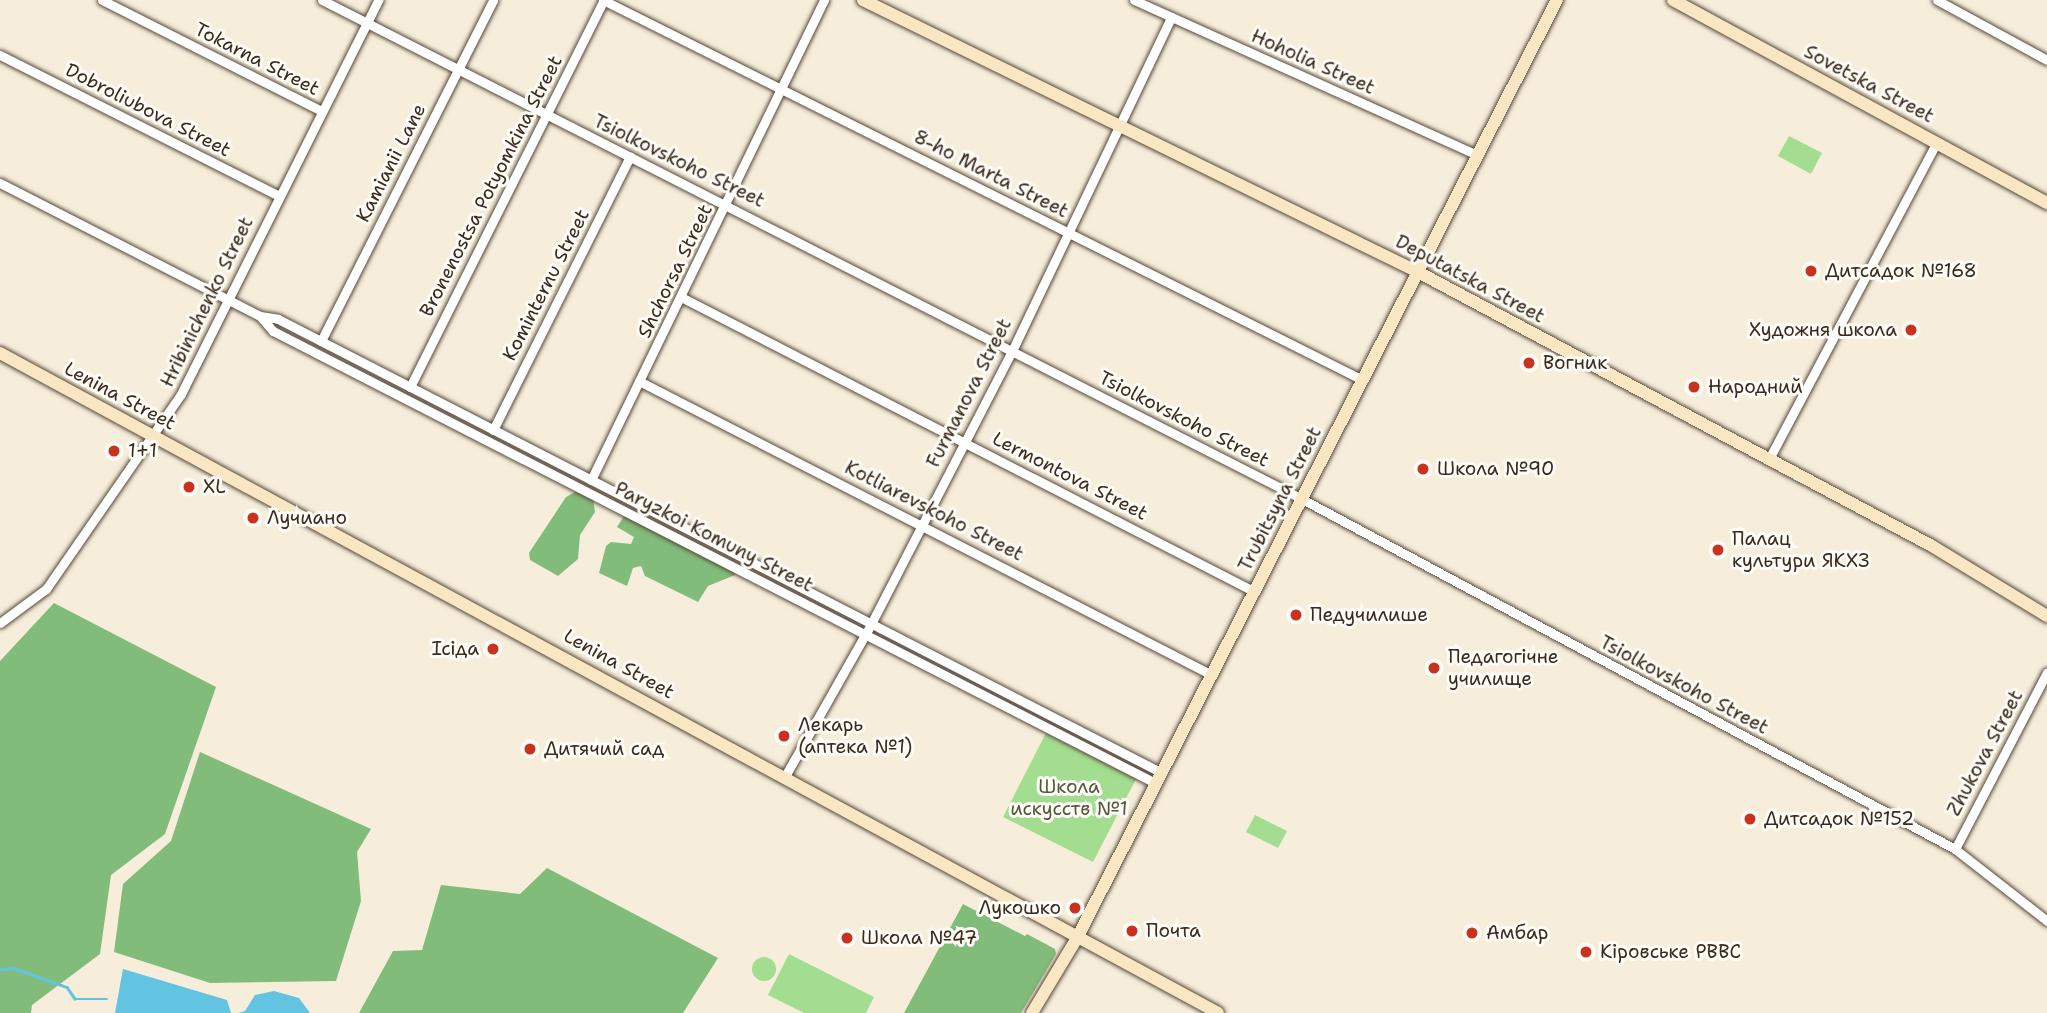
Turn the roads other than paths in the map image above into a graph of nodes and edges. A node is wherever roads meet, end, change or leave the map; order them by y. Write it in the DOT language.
graph roads {
  1 [pos="102,0"];
  2 [pos="322,0"];
  3 [pos="378,0"];
  4 [pos="493,0"];
  5 [pos="604,0"];
  6 [pos="824,0"];
  7 [pos="863,0"];
  8 [pos="1134,0"];
  9 [pos="1556,0"];
  10 [pos="1673,0"];
  11 [pos="1937,0"];
  12 [pos="1171,17"];
  13 [pos="366,23"];
  14 [pos="0,55"];
  15 [pos="2047,60"];
  16 [pos="458,70"];
  17 [pos="783,89"];
  18 [pos="322,111"];
  19 [pos="547,115"];
  20 [pos="1122,126"];
  21 [pos="1936,142"];
  22 [pos="1477,155"];
  23 [pos="630,156"];
  24 [pos="0,183"];
  25 [pos="279,196"];
  26 [pos="2047,202"];
  27 [pos="727,203"];
  28 [pos="1070,233"];
  29 [pos="1418,272"];
  30 [pos="681,297"];
  31 [pos="226,299"];
  32 [pos="260,316"];
  33 [pos="321,341"];
  34 [pos="1012,351"];
  35 [pos="0,353"];
  36 [pos="1363,380"];
  37 [pos="639,381"];
  38 [pos="410,387"];
  39 [pos="493,430"];
  40 [pos="155,437"];
  41 [pos="964,441"];
  42 [pos="1769,459"];
  43 [pos="591,480"];
  44 [pos="1302,499"];
  45 [pos="922,524"];
  46 [pos="1255,592"];
  47 [pos="2047,616"];
  48 [pos="0,622"];
  49 [pos="871,624"];
  50 [pos="864,634"];
  51 [pos="2047,672"];
  52 [pos="1212,675"];
  53 [pos="784,778"];
  54 [pos="1160,779"];
  55 [pos="1955,849"];
  56 [pos="2047,921"];
  57 [pos="1077,938"];
  58 [pos="1032,1013"];
  59 [pos="1218,1013"];
  1 -- 18 [label="street, Tokarna Street"];
  2 -- 13 [label="street, Tsiolkovskoho Street"];
  3 -- 13 [label="street, Hribinichenko Street"];
  4 -- 16 [label="street, Kamianii Lane"];
  5 -- 17 [label="street, 8-ho Marta Street"];
  5 -- 19 [label="street, Bronenostsa Potyomkina Street"];
  6 -- 17 [label="street, Shchorsa Street"];
  7 -- 20 [label="street, Deputatska Street"];
  8 -- 12 [label="street, Hoholia Street"];
  9 -- 22 [label="street, Trubitsyna Street"];
  10 -- 21 [label="street, Sovetska Street"];
  11 -- 15 [label="street"];
  12 -- 20 [label="street, Furmanova Street"];
  12 -- 22 [label="street, Hoholia Street"];
  13 -- 16 [label="street, Tsiolkovskoho Street"];
  13 -- 18 [label="street, Hribinichenko Street"];
  14 -- 25 [label="street, Dobroliubova Street"];
  16 -- 19 [label="street, Tsiolkovskoho Street"];
  16 -- 33 [label="street, Kamianii Lane"];
  17 -- 27 [label="street, Shchorsa Street"];
  17 -- 28 [label="street, 8-ho Marta Street"];
  18 -- 25 [label="street, Hribinichenko Street"];
  19 -- 23 [label="street, Tsiolkovskoho Street"];
  19 -- 38 [label="street, Bronenostsa Potyomkina Street"];
  20 -- 28 [label="street, Furmanova Street"];
  20 -- 29 [label="street, Deputatska Street"];
  21 -- 26 [label="street, Sovetska Street"];
  21 -- 42 [label="street"];
  22 -- 29 [label="street, Trubitsyna Street"];
  23 -- 27 [label="street, Tsiolkovskoho Street"];
  23 -- 39 [label="street, Kominternu Street"];
  24 -- 31 [label="street, Paryzkoi Komuny Street"];
  25 -- 31 [label="street, Hribinichenko Street"];
  27 -- 30 [label="street, Shchorsa Street"];
  27 -- 34 [label="street, Tsiolkovskoho Street"];
  28 -- 34 [label="street, Furmanova Street"];
  28 -- 36 [label="street, 8-ho Marta Street"];
  29 -- 36 [label="street, Trubitsyna Street"];
  29 -- 42 [label="street, Deputatska Street"];
  30 -- 37 [label="street, Shchorsa Street"];
  30 -- 41 [label="street, Lermontova Street"];
  31 -- 32 [label="street, Paryzkoi Komuny Street"];
  31 -- 40 [label="street, Hribinichenko Street"];
  32 -- 33 [label="street, Paryzkoi Komuny Street"];
  32 -- 50 [label="street, Paryzkoi Komuny Street"];
  33 -- 38 [label="street, Paryzkoi Komuny Street"];
  34 -- 41 [label="street, Furmanova Street"];
  34 -- 44 [label="street, Tsiolkovskoho Street"];
  35 -- 40 [label="street, Lenina Street"];
  36 -- 44 [label="street, Trubitsyna Street"];
  37 -- 43 [label="street, Shchorsa Street"];
  37 -- 45 [label="street, Kotliarevskoho Street"];
  38 -- 39 [label="street, Paryzkoi Komuny Street"];
  39 -- 43 [label="street, Paryzkoi Komuny Street"];
  40 -- 48 [label="street, Hribinichenko Street"];
  40 -- 53 [label="street, Lenina Street"];
  41 -- 45 [label="street, Furmanova Street"];
  41 -- 46 [label="street, Lermontova Street"];
  42 -- 47 [label="street, Deputatska Street"];
  43 -- 49 [label="street, Paryzkoi Komuny Street"];
  44 -- 46 [label="street, Trubitsyna Street"];
  44 -- 55 [label="street, Tsiolkovskoho Street"];
  45 -- 49 [label="street, Furmanova Street"];
  45 -- 52 [label="street, Kotliarevskoho Street"];
  46 -- 52 [label="street, Trubitsyna Street"];
  49 -- 50 [label="street, Furmanova Street"];
  49 -- 54 [label="street, Paryzkoi Komuny Street"];
  50 -- 53 [label="street, Furmanova Street"];
  50 -- 54 [label="street, Paryzkoi Komuny Street"];
  51 -- 55 [label="street, Zhukova Street"];
  52 -- 54 [label="street, Trubitsyna Street"];
  53 -- 57 [label="street, Lenina Street"];
  54 -- 57 [label="street, Trubitsyna Street"];
  55 -- 56 [label="street, Tsiolkovskoho Street"];
  57 -- 58 [label="street, Trubitsyna Street"];
  57 -- 59 [label="street, Lenina Street"];
}
